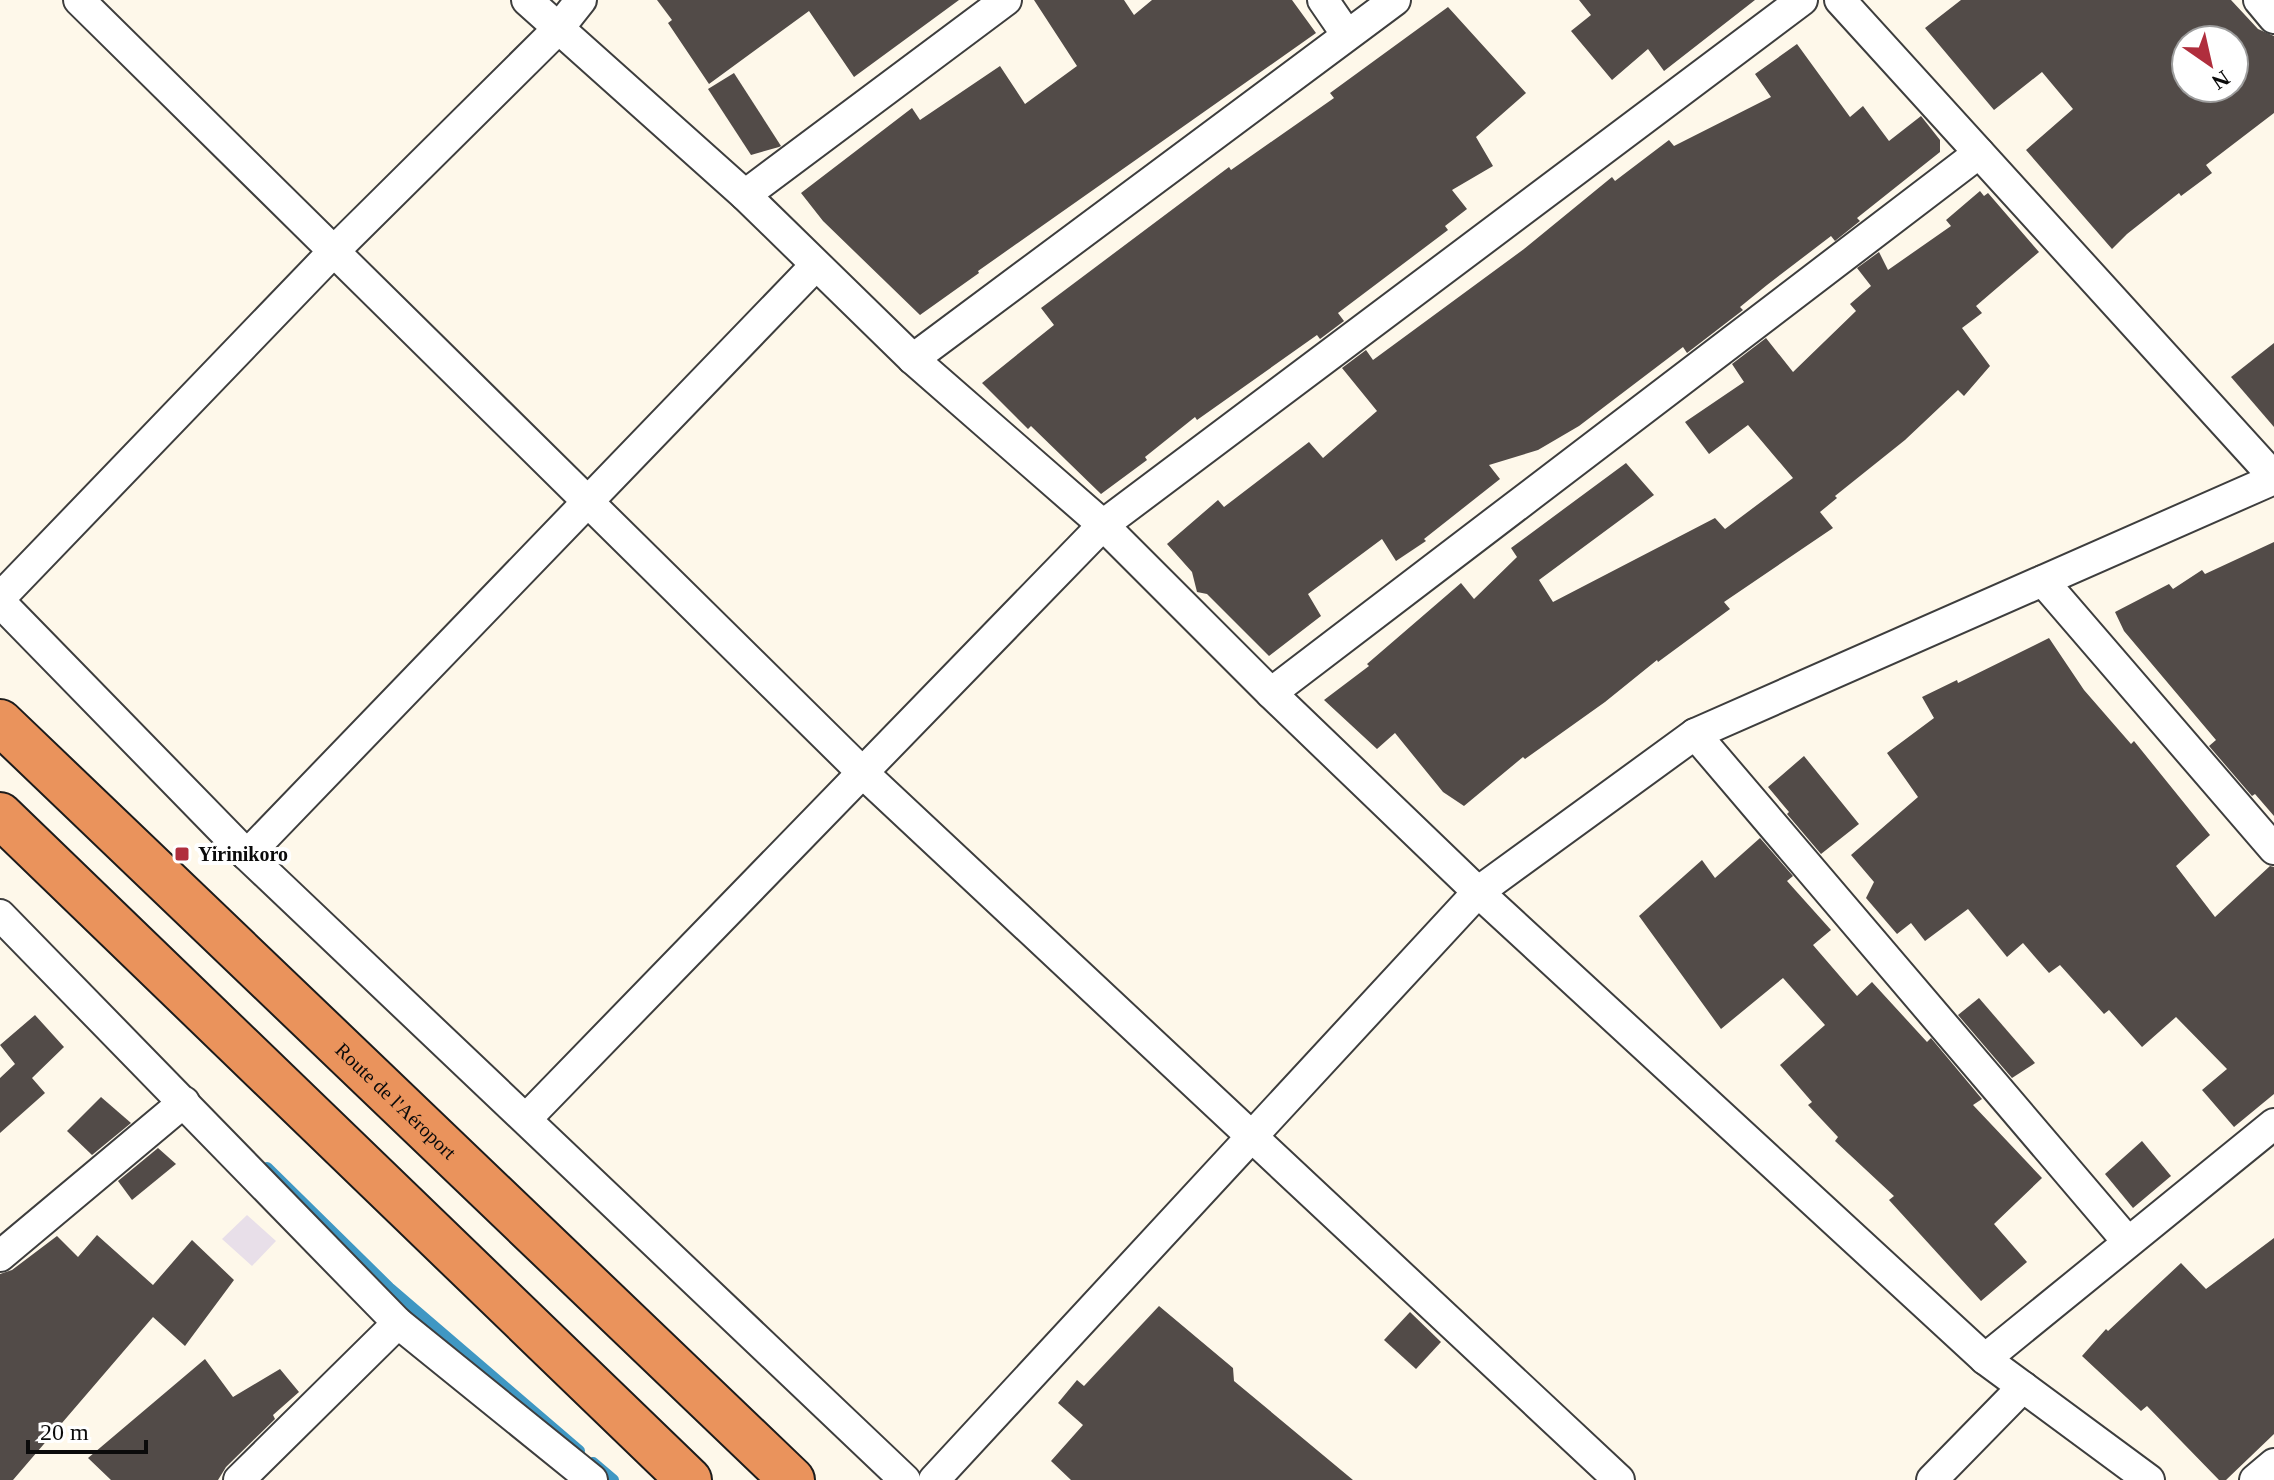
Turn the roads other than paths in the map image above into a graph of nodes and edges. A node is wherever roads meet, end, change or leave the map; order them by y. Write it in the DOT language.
graph roads {
  1 [pos="79,0"];
  2 [pos="527,0"];
  3 [pos="581,0"];
  4 [pos="1323,0"];
  5 [pos="1395,0"];
  6 [pos="1802,0"];
  7 [pos="1840,0"];
  8 [pos="2259,0"];
  9 [pos="991,4"];
  10 [pos="2274,18"];
  11 [pos="558,29"];
  12 [pos="1347,35"];
  13 [pos="1979,153"];
  14 [pos="745,195"];
  15 [pos="333,252"];
  16 [pos="816,265"];
  17 [pos="913,359"];
  18 [pos="2274,478"];
  19 [pos="586,501"];
  20 [pos="1103,525"];
  21 [pos="2043,581"];
  22 [pos="0,600"];
  23 [pos="1271,693"];
  24 [pos="0,722"];
  25 [pos="1695,734"];
  26 [pos="863,773"];
  27 [pos="0,815"];
  28 [pos="2274,849"];
  29 [pos="247,855"];
  30 [pos="1478,892"];
  31 [pos="0,915"];
  32 [pos="184,1102"];
  33 [pos="526,1119"];
  34 [pos="2274,1124"];
  35 [pos="1253,1137"];
  36 [pos="2128,1242"];
  37 [pos="0,1256"];
  38 [pos="398,1323"];
  39 [pos="1985,1359"];
  40 [pos="2023,1387"];
  41 [pos="2274,1464"];
  42 [pos="239,1480"];
  43 [pos="592,1480"];
  44 [pos="689,1480"];
  45 [pos="792,1480"];
  46 [pos="905,1480"];
  47 [pos="934,1480"];
  48 [pos="1619,1480"];
  49 [pos="1932,1480"];
  50 [pos="2149,1480"];
  51 [pos="2255,1480"];
  1 -- 15 [label="street"];
  2 -- 11 [label="street"];
  3 -- 11 [label="street"];
  4 -- 12 [label="street"];
  5 -- 12 [label="street"];
  6 -- 20 [label="street"];
  7 -- 13 [label="street"];
  8 -- 10 [label="street"];
  9 -- 14 [label="street"];
  11 -- 14 [label="street"];
  11 -- 15 [label="street"];
  12 -- 17 [label="street"];
  13 -- 18 [label="street"];
  13 -- 23 [label="street"];
  14 -- 16 [label="street"];
  15 -- 19 [label="street"];
  15 -- 22 [label="street"];
  16 -- 17 [label="street"];
  16 -- 19 [label="street"];
  17 -- 20 [label="street"];
  18 -- 21 [label="street"];
  19 -- 26 [label="street"];
  19 -- 29 [label="street"];
  20 -- 23 [label="street"];
  20 -- 26 [label="street"];
  21 -- 25 [label="street"];
  21 -- 28 [label="street"];
  22 -- 29 [label="street"];
  23 -- 30 [label="street"];
  24 -- 45 [label="highway, Route de l'Aéroport"];
  25 -- 30 [label="street"];
  25 -- 36 [label="street"];
  26 -- 33 [label="street"];
  26 -- 35 [label="street"];
  27 -- 44 [label="highway"];
  29 -- 33 [label="street"];
  30 -- 35 [label="street"];
  30 -- 39 [label="street"];
  31 -- 32 [label="street"];
  32 -- 37 [label="street"];
  32 -- 38 [label="street"];
  33 -- 46 [label="street"];
  34 -- 36 [label="street"];
  35 -- 47 [label="street"];
  35 -- 48 [label="street"];
  36 -- 39 [label="street"];
  38 -- 42 [label="street"];
  38 -- 43 [label="street"];
  39 -- 40 [label="street"];
  40 -- 49 [label="street"];
  40 -- 50 [label="street"];
  41 -- 51 [label="street"];
}
